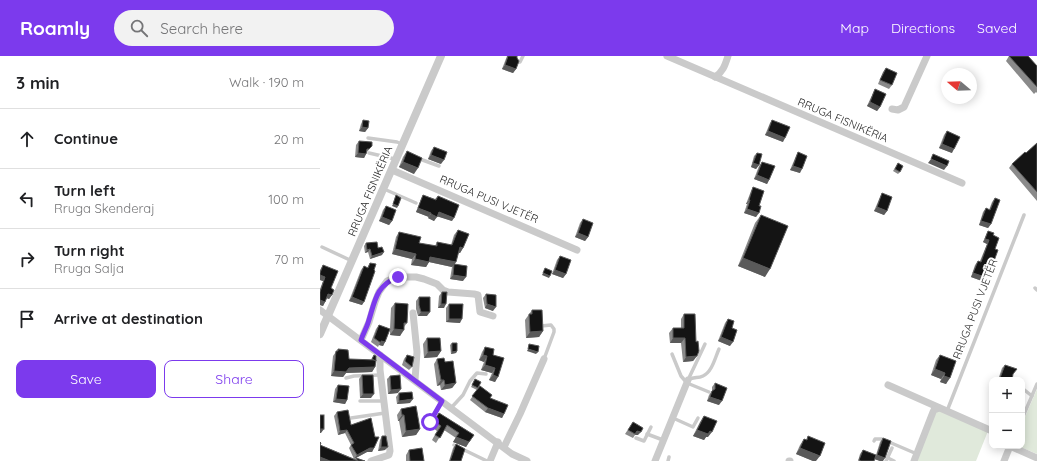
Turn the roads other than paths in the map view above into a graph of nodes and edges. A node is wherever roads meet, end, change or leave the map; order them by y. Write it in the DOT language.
graph roads {
  1 [pos="441,56"];
  2 [pos="523,56"];
  3 [pos="667,56"];
  4 [pos="728,56"];
  5 [pos="926,56"];
  6 [pos="518,62"];
  7 [pos="715,77"];
  8 [pos="892,109"];
  9 [pos="368,138"];
  10 [pos="403,144"];
  11 [pos="369,153"];
  12 [pos="400,155"];
  13 [pos="412,156"];
  14 [pos="439,166"];
  15 [pos="392,170"];
  16 [pos="962,183"];
  17 [pos="383,188"];
  18 [pos="416,203"];
  19 [pos="1024,215"];
  20 [pos="322,246"];
  21 [pos="577,250"];
  22 [pos="352,261"];
  23 [pos="320,310"];
  24 [pos="413,312"];
  25 [pos="328,316"];
  26 [pos="493,316"];
  27 [pos="541,326"];
  28 [pos="320,334"];
  29 [pos="361,340"];
  30 [pos="704,344"];
  31 [pos="719,349"];
  32 [pos="672,354"];
  33 [pos="380,355"];
  34 [pos="544,358"];
  35 [pos="486,374"];
  36 [pos="380,375"];
  37 [pos="346,378"];
  38 [pos="415,380"];
  39 [pos="687,382"];
  40 [pos="1037,384"];
  41 [pos="888,385"];
  42 [pos="1025,390"];
  43 [pos="709,392"];
  44 [pos="1032,396"];
  45 [pos="360,401"];
  46 [pos="384,401"];
  47 [pos="442,401"];
  48 [pos="451,408"];
  49 [pos="939,408"];
  50 [pos="947,411"];
  51 [pos="385,413"];
  52 [pos="1025,413"];
  53 [pos="351,418"];
  54 [pos="673,418"];
  55 [pos="698,418"];
  56 [pos="430,422"];
  57 [pos="651,428"];
  58 [pos="989,430"];
  59 [pos="647,434"];
  60 [pos="636,438"];
  61 [pos="664,440"];
  62 [pos="874,441"];
  63 [pos="498,442"];
  64 [pos="454,445"];
  65 [pos="504,447"];
  66 [pos="892,448"];
  67 [pos="1009,449"];
  68 [pos="1017,449"];
  69 [pos="916,458"];
  70 [pos="1037,458"];
  71 [pos="887,459"];
  72 [pos="371,461"];
  73 [pos="489,461"];
  74 [pos="527,461"];
  75 [pos="655,461"];
  76 [pos="894,461"];
  77 [pos="1004,461"];
  1 -- 10 [label="street, RRUGA FISNIKËRIA"];
  2 -- 6 [label="lane"];
  3 -- 7 [label="street, RRUGA FISNIKËRIA"];
  4 -- 7 [label="street"];
  5 -- 8 [label="street"];
  7 -- 16 [label="street, RRUGA FISNIKËRIA"];
  9 -- 10 [label="lane"];
  10 -- 12 [label="street, RRUGA FISNIKËRIA"];
  11 -- 12 [label="lane"];
  12 -- 15 [label="street, RRUGA FISNIKËRIA"];
  13 -- 14 [label="lane"];
  15 -- 17 [label="street, RRUGA FISNIKËRIA"];
  15 -- 21 [label="street, RRUGA PUSI VJETËR"];
  17 -- 18 [label="lane"];
  17 -- 22 [label="street, RRUGA FISNIKËRIA"];
  19 -- 50 [label="lane, RRUGA PUSI VJETËR"];
  20 -- 22 [label="lane"];
  22 -- 25 [label="street, RRUGA FISNIKËRIA"];
  23 -- 25 [label="street"];
  24 -- 38 [label="street"];
  25 -- 28 [label="street, RRUGA FISNIKËRIA"];
  25 -- 29 [label="street"];
  26 -- 29 [label="street"];
  27 -- 34 [label="lane"];
  29 -- 33 [label="street"];
  30 -- 39 [label="lane"];
  31 -- 39 [label="lane"];
  32 -- 39 [label="lane"];
  33 -- 36 [label="street"];
  33 -- 38 [label="street"];
  34 -- 65 [label="street"];
  35 -- 48 [label="lane"];
  36 -- 37 [label="lane"];
  36 -- 46 [label="street"];
  38 -- 47 [label="street"];
  39 -- 43 [label="lane"];
  39 -- 54 [label="street"];
  40 -- 44 [label="lane"];
  41 -- 49 [label="street"];
  42 -- 44 [label="lane"];
  44 -- 52 [label="lane"];
  45 -- 46 [label="lane"];
  46 -- 51 [label="street"];
  47 -- 48 [label="street"];
  47 -- 56 [label="lane"];
  48 -- 63 [label="street"];
  49 -- 50 [label="street"];
  49 -- 69 [label="street"];
  50 -- 58 [label="street"];
  51 -- 53 [label="lane"];
  51 -- 72 [label="street"];
  54 -- 55 [label="lane"];
  54 -- 61 [label="street"];
  57 -- 59 [label="lane"];
  59 -- 60 [label="lane"];
  59 -- 61 [label="lane"];
  61 -- 75 [label="street"];
  62 -- 69 [label="lane"];
  63 -- 65 [label="street"];
  63 -- 73 [label="street"];
  64 -- 73 [label="lane"];
  65 -- 74 [label="street"];
  66 -- 71 [label="lane"];
  67 -- 77 [label="street"];
  68 -- 70 [label="street"];
  71 -- 76 [label="lane"];
}
